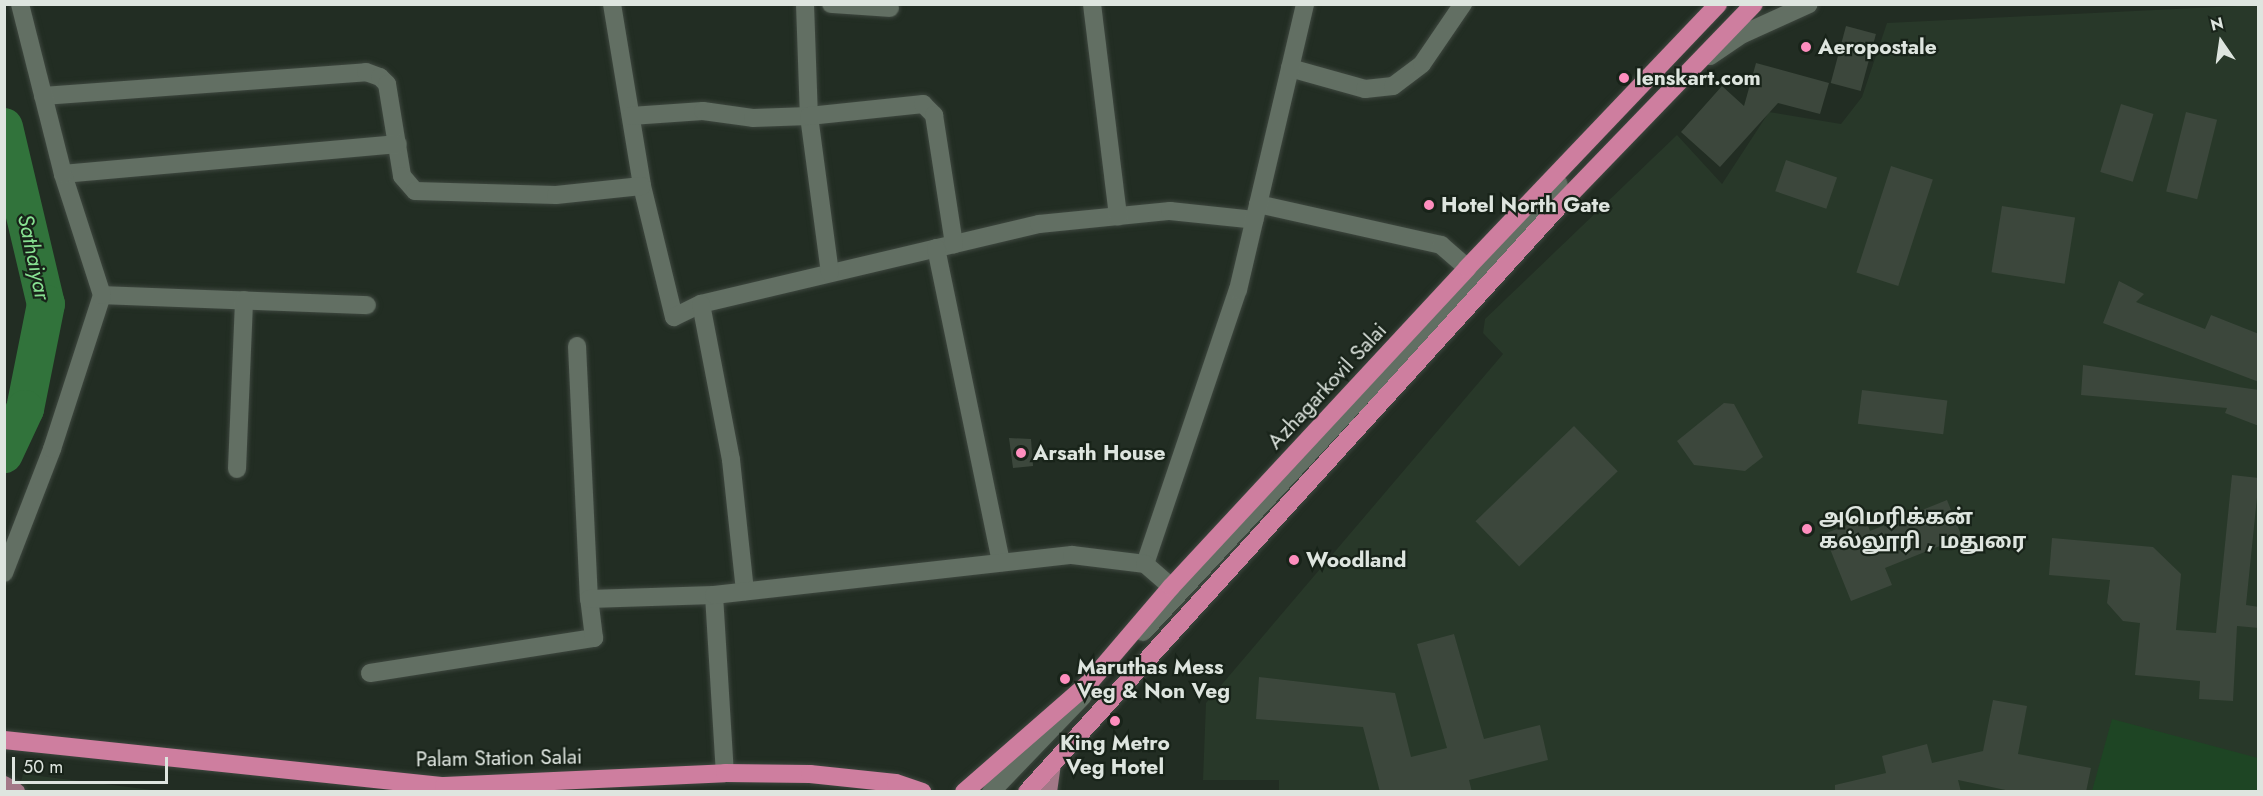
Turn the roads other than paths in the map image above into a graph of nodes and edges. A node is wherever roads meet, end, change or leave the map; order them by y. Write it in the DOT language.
graph roads {
  1 [pos="20,4"];
  2 [pos="612,4"];
  3 [pos="805,4"];
  4 [pos="831,4"];
  5 [pos="1092,4"];
  6 [pos="1305,4"];
  7 [pos="1463,4"];
  8 [pos="1707,4"];
  9 [pos="1718,4"];
  10 [pos="1725,4"];
  11 [pos="1754,4"];
  12 [pos="1809,4"];
  13 [pos="890,8"];
  14 [pos="1692,36"];
  15 [pos="1694,66"];
  16 [pos="1290,68"];
  17 [pos="43,96"];
  18 [pos="631,116"];
  19 [pos="809,116"];
  20 [pos="398,144"];
  21 [pos="63,174"];
  22 [pos="642,186"];
  23 [pos="1257,212"];
  24 [pos="1118,216"];
  25 [pos="945,246"];
  26 [pos="1467,268"];
  27 [pos="830,273"];
  28 [pos="102,295"];
  29 [pos="244,300"];
  30 [pos="701,304"];
  31 [pos="367,305"];
  32 [pos="577,346"];
  33 [pos="237,469"];
  34 [pos="1001,561"];
  35 [pos="1145,564"];
  36 [pos="4,573"];
  37 [pos="1171,587"];
  38 [pos="746,591"];
  39 [pos="714,595"];
  40 [pos="589,598"];
  41 [pos="370,673"];
  42 [pos="4,740"];
  43 [pos="1052,765"];
  44 [pos="725,773"];
  45 [pos="4,785"];
  46 [pos="16,792"];
  47 [pos="922,792"];
  48 [pos="964,792"];
  49 [pos="991,792"];
  50 [pos="1027,792"];
  51 [pos="1048,792"];
  1 -- 17 [label="street"];
  2 -- 18 [label="street"];
  3 -- 19 [label="street"];
  4 -- 13 [label="street"];
  5 -- 24 [label="street"];
  6 -- 16 [label="street"];
  7 -- 16 [label="street"];
  8 -- 14 [label="main road"];
  9 -- 14 [label="highway, Azhagarkovil Salai"];
  10 -- 49 [label="street"];
  11 -- 15 [label="highway"];
  12 -- 15 [label="street"];
  14 -- 26 [label="highway, Azhagarkovil Salai"];
  15 -- 43 [label="highway"];
  16 -- 23 [label="street"];
  17 -- 20 [label="street"];
  17 -- 21 [label="street"];
  18 -- 19 [label="street"];
  18 -- 22 [label="street"];
  19 -- 25 [label="street"];
  19 -- 27 [label="street"];
  20 -- 21 [label="street"];
  20 -- 22 [label="street"];
  21 -- 28 [label="street"];
  22 -- 30 [label="street"];
  23 -- 24 [label="street"];
  23 -- 26 [label="street"];
  23 -- 35 [label="street"];
  24 -- 25 [label="street"];
  25 -- 27 [label="street"];
  25 -- 34 [label="street"];
  26 -- 37 [label="highway, Azhagarkovil Salai"];
  27 -- 30 [label="street"];
  28 -- 29 [label="street"];
  28 -- 36 [label="street"];
  29 -- 31 [label="street"];
  29 -- 33 [label="street"];
  30 -- 38 [label="street"];
  32 -- 40 [label="street"];
  34 -- 35 [label="street"];
  34 -- 38 [label="street"];
  35 -- 37 [label="street"];
  37 -- 48 [label="highway, Azhagarkovil Salai"];
  38 -- 39 [label="street"];
  39 -- 40 [label="street"];
  39 -- 44 [label="street"];
  40 -- 41 [label="street"];
  42 -- 44 [label="highway, Palam Station Salai"];
  43 -- 50 [label="highway"];
  43 -- 51 [label="main road"];
  44 -- 47 [label="highway, Palam Station Salai"];
  45 -- 46 [label="main road"];
}
